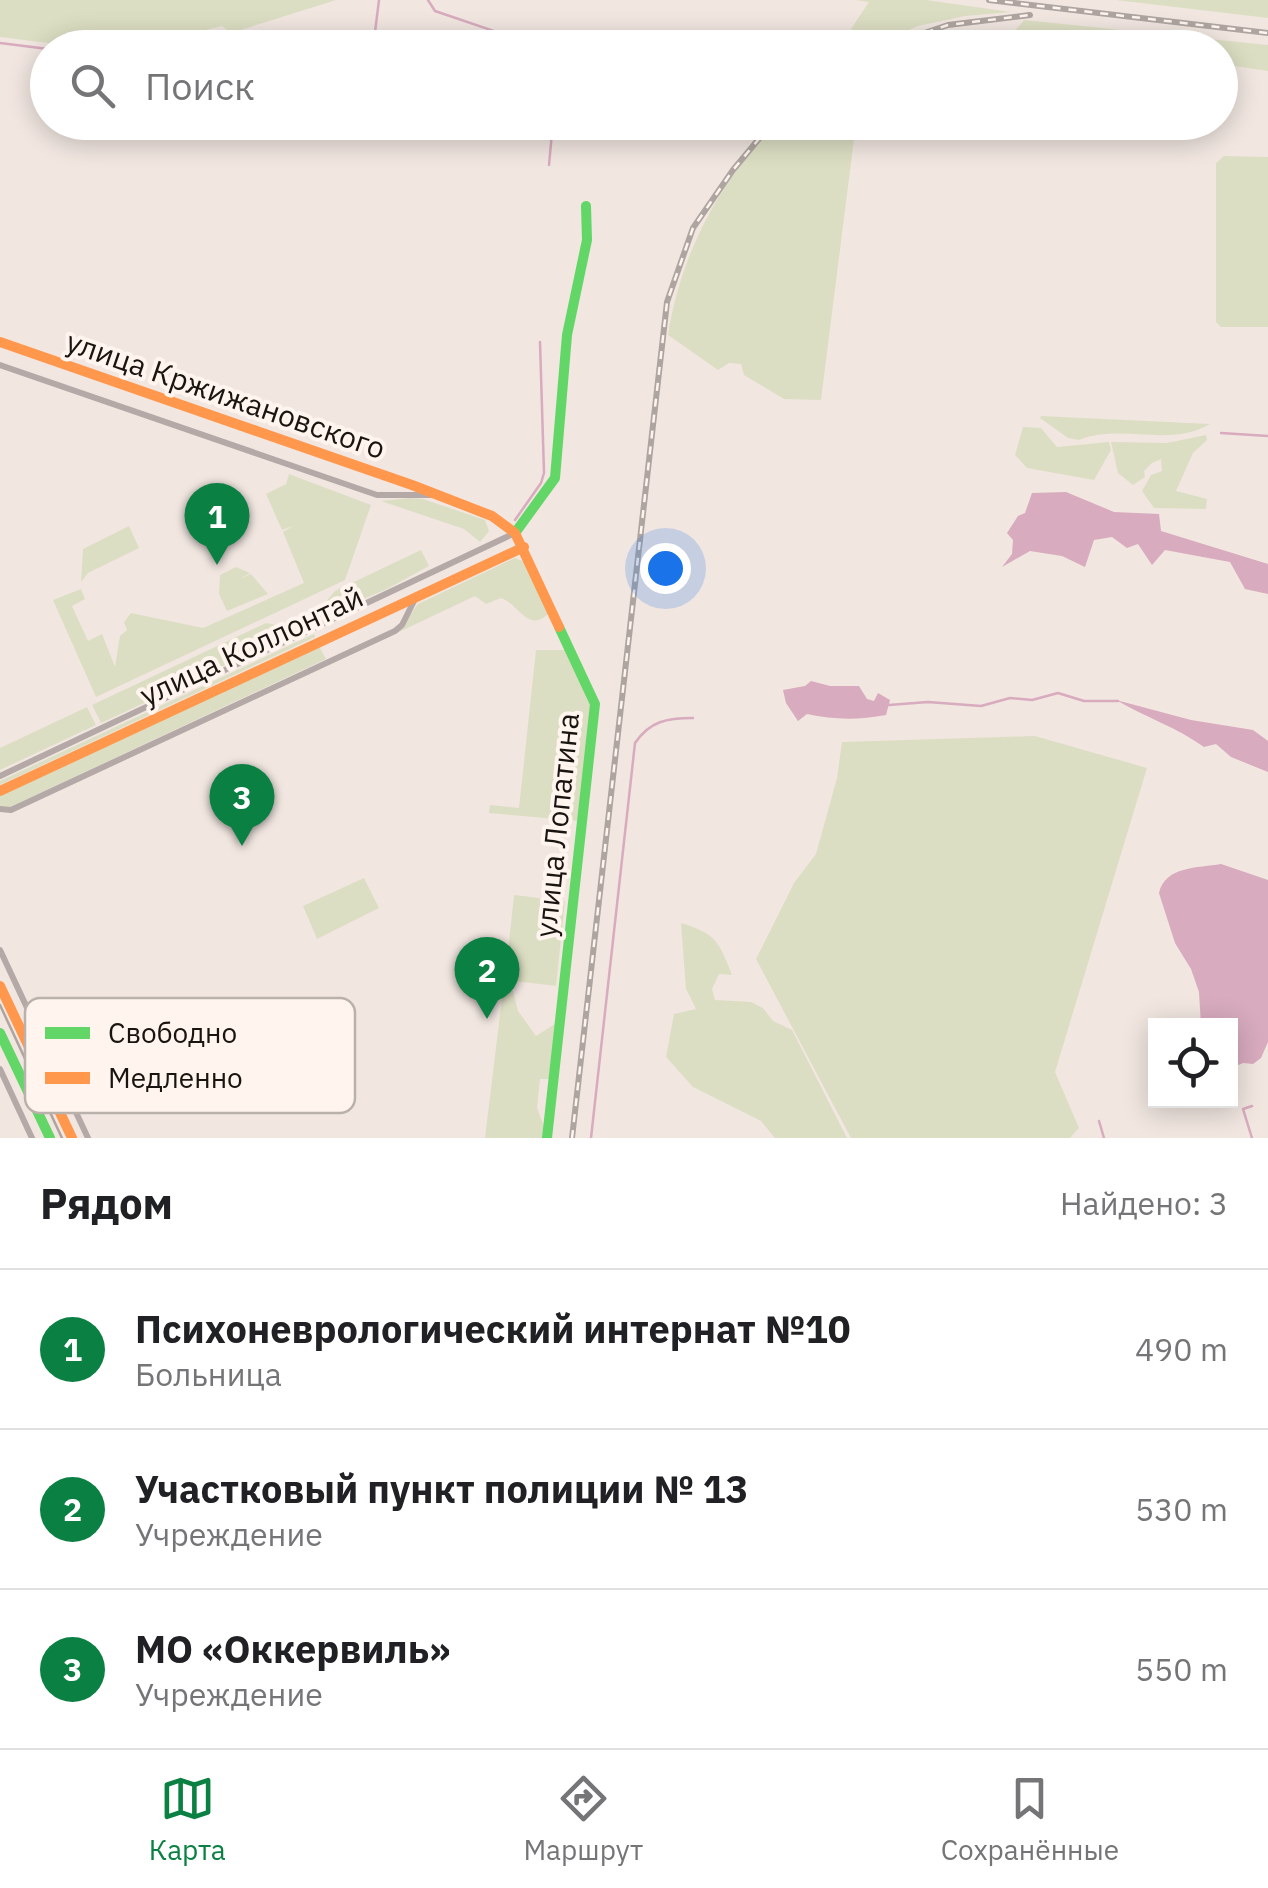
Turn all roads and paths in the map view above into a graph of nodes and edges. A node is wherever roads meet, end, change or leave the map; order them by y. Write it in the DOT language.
graph roads {
  1 [pos="586,206"];
  2 [pos="0,342"];
  3 [pos="0,364"];
  4 [pos="411,490"];
  5 [pos="515,533"];
  6 [pos="524,547"];
  7 [pos="415,598"];
  8 [pos="0,776"];
  9 [pos="0,791"];
  10 [pos="0,809"];
  11 [pos="0,950"];
  12 [pos="0,986"];
  13 [pos="25,1003"];
  14 [pos="0,1033"];
  15 [pos="25,1039"];
  16 [pos="0,1069"];
  17 [pos="25,1086"];
  18 [pos="38,1113"];
  19 [pos="60,1113"];
  20 [pos="76,1113"];
  21 [pos="32,1138"];
  22 [pos="50,1138"];
  23 [pos="72,1138"];
  24 [pos="88,1138"];
  25 [pos="548,1138"];
  1 -- 5 [label="street"];
  2 -- 4 [label="street, улица Кржижановского"];
  3 -- 4 [label="street, улица Кржижановского"];
  4 -- 5 [label="street, улица Кржижановского"];
  5 -- 6 [label="street, улица Лопатина"];
  5 -- 8 [label="street, улица Коллонтай"];
  6 -- 7 [label="street, улица Коллонтай"];
  6 -- 25 [label="street, улица Лопатина"];
  7 -- 9 [label="street, улица Коллонтай"];
  7 -- 10 [label="street"];
  11 -- 13 [label="street"];
  12 -- 15 [label="street"];
  14 -- 17 [label="street"];
  16 -- 21 [label="street"];
  18 -- 22 [label="street"];
  19 -- 23 [label="street"];
  20 -- 24 [label="street"];
}
